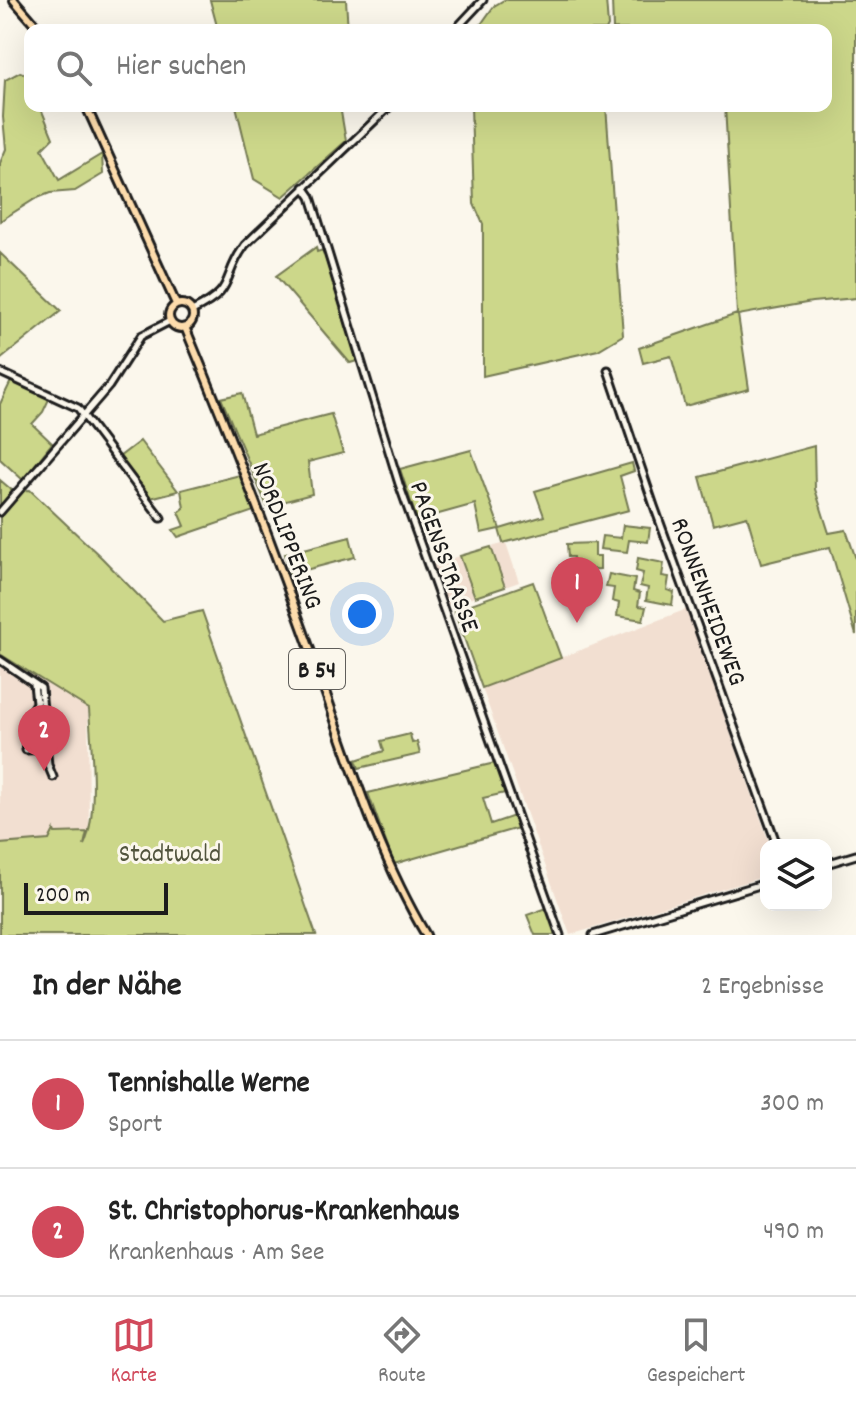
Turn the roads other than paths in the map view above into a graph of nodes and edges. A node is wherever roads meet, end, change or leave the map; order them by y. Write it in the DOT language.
graph roads {
  1 [pos="14,0"];
  2 [pos="483,0"];
  3 [pos="35,24"];
  4 [pos="461,24"];
  5 [pos="89,112"];
  6 [pos="384,112"];
  7 [pos="304,187"];
  8 [pos="176,304"];
  9 [pos="192,311"];
  10 [pos="170,321"];
  11 [pos="185,327"];
  12 [pos="608,370"];
  13 [pos="0,372"];
  14 [pos="84,414"];
  15 [pos="0,512"];
  16 [pos="161,518"];
  17 [pos="0,660"];
  18 [pos="31,680"];
  19 [pos="37,701"];
  20 [pos="44,749"];
  21 [pos="53,777"];
  22 [pos="775,839"];
  23 [pos="856,855"];
  24 [pos="832,862"];
  25 [pos="760,885"];
  26 [pos="426,935"];
  27 [pos="560,935"];
  28 [pos="593,935"];
  1 -- 3 [label="main road"];
  2 -- 4 [label="street"];
  5 -- 8 [label="main road"];
  6 -- 7 [label="street"];
  7 -- 9 [label="street"];
  7 -- 27 [label="street, PAGENSSTRASSE"];
  8 -- 9 [label="main road"];
  8 -- 10 [label="main road"];
  9 -- 11 [label="main road"];
  10 -- 11 [label="main road"];
  10 -- 14 [label="street"];
  11 -- 26 [label="main road, NORDLIPPERING / B 54"];
  12 -- 22 [label="street, RONNENHEIDEWEG"];
  13 -- 14 [label="street"];
  14 -- 15 [label="street"];
  14 -- 16 [label="street"];
  17 -- 18 [label="street"];
  18 -- 19 [label="street"];
  18 -- 20 [label="street"];
  19 -- 20 [label="street"];
  19 -- 20 [label="street"];
  20 -- 21 [label="street"];
  23 -- 24 [label="street"];
  25 -- 28 [label="street"];
}
